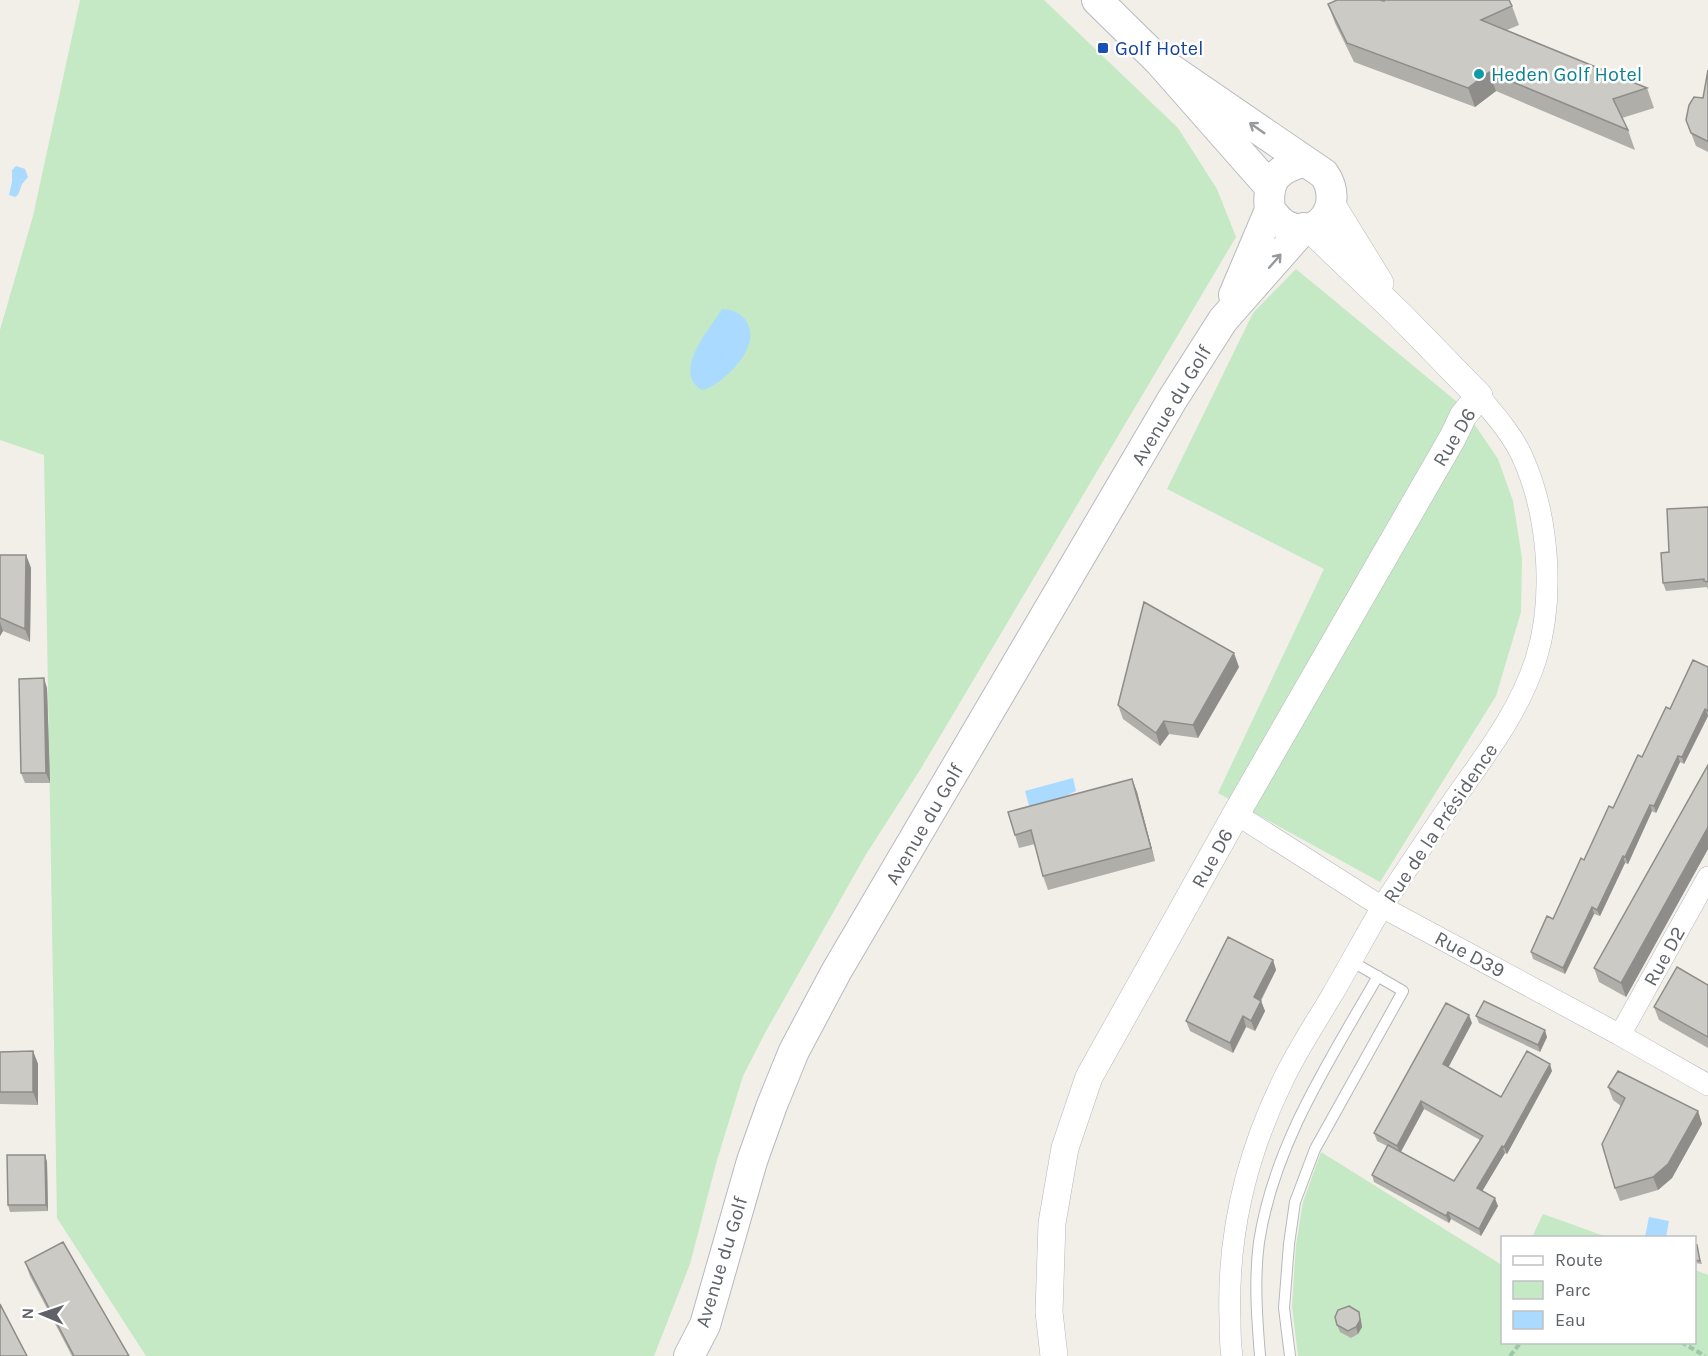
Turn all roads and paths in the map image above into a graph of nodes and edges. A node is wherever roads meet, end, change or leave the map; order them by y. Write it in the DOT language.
graph roads {
  1 [pos="1097,0"];
  2 [pos="1159,61"];
  3 [pos="1305,161"];
  4 [pos="1270,199"];
  5 [pos="1332,206"];
  6 [pos="1306,228"];
  7 [pos="1400,315"];
  8 [pos="1223,320"];
  9 [pos="1479,396"];
  10 [pos="1236,814"];
  11 [pos="1708,877"];
  12 [pos="1382,907"];
  13 [pos="1351,961"];
  14 [pos="1378,976"];
  15 [pos="1620,1035"];
  16 [pos="1708,1085"];
  17 [pos="1519,1344"];
  18 [pos="1685,1344"];
  19 [pos="689,1356"];
  20 [pos="1054,1356"];
  21 [pos="1232,1356"];
  22 [pos="1260,1356"];
  23 [pos="1290,1356"];
  24 [pos="1510,1356"];
  25 [pos="1706,1356"];
  1 -- 2 [label="main road"];
  3 -- 2 [label="main road, one-way"];
  2 -- 4 [label="main road"];
  3 -- 4 [label="main road, Avenue du Golf"];
  3 -- 5 [label="main road"];
  4 -- 6 [label="main road"];
  4 -- 8 [label="main road, Avenue du Golf"];
  5 -- 6 [label="main road, Avenue du Golf"];
  5 -- 7 [label="street, Rue de la Présidence"];
  6 -- 7 [label="street, Rue de la Présidence"];
  8 -- 6 [label="main road, Avenue du Golf, one-way"];
  7 -- 9 [label="street, Rue de la Présidence"];
  8 -- 19 [label="main road, Avenue du Golf"];
  9 -- 10 [label="street, Rue D6"];
  9 -- 12 [label="street, Rue de la Présidence"];
  10 -- 12 [label="street, Rue D39"];
  10 -- 20 [label="street, Rue D6"];
  11 -- 15 [label="street, Rue D2"];
  12 -- 13 [label="street, Rue de la Présidence"];
  12 -- 15 [label="street, Rue D39"];
  13 -- 14 [label="lane"];
  13 -- 21 [label="street, Rue de la Présidence"];
  14 -- 22 [label="lane"];
  14 -- 23 [label="lane"];
  15 -- 16 [label="street, Rue D39"];
  17 -- 24 [label="path"];
  18 -- 25 [label="path"];
}
